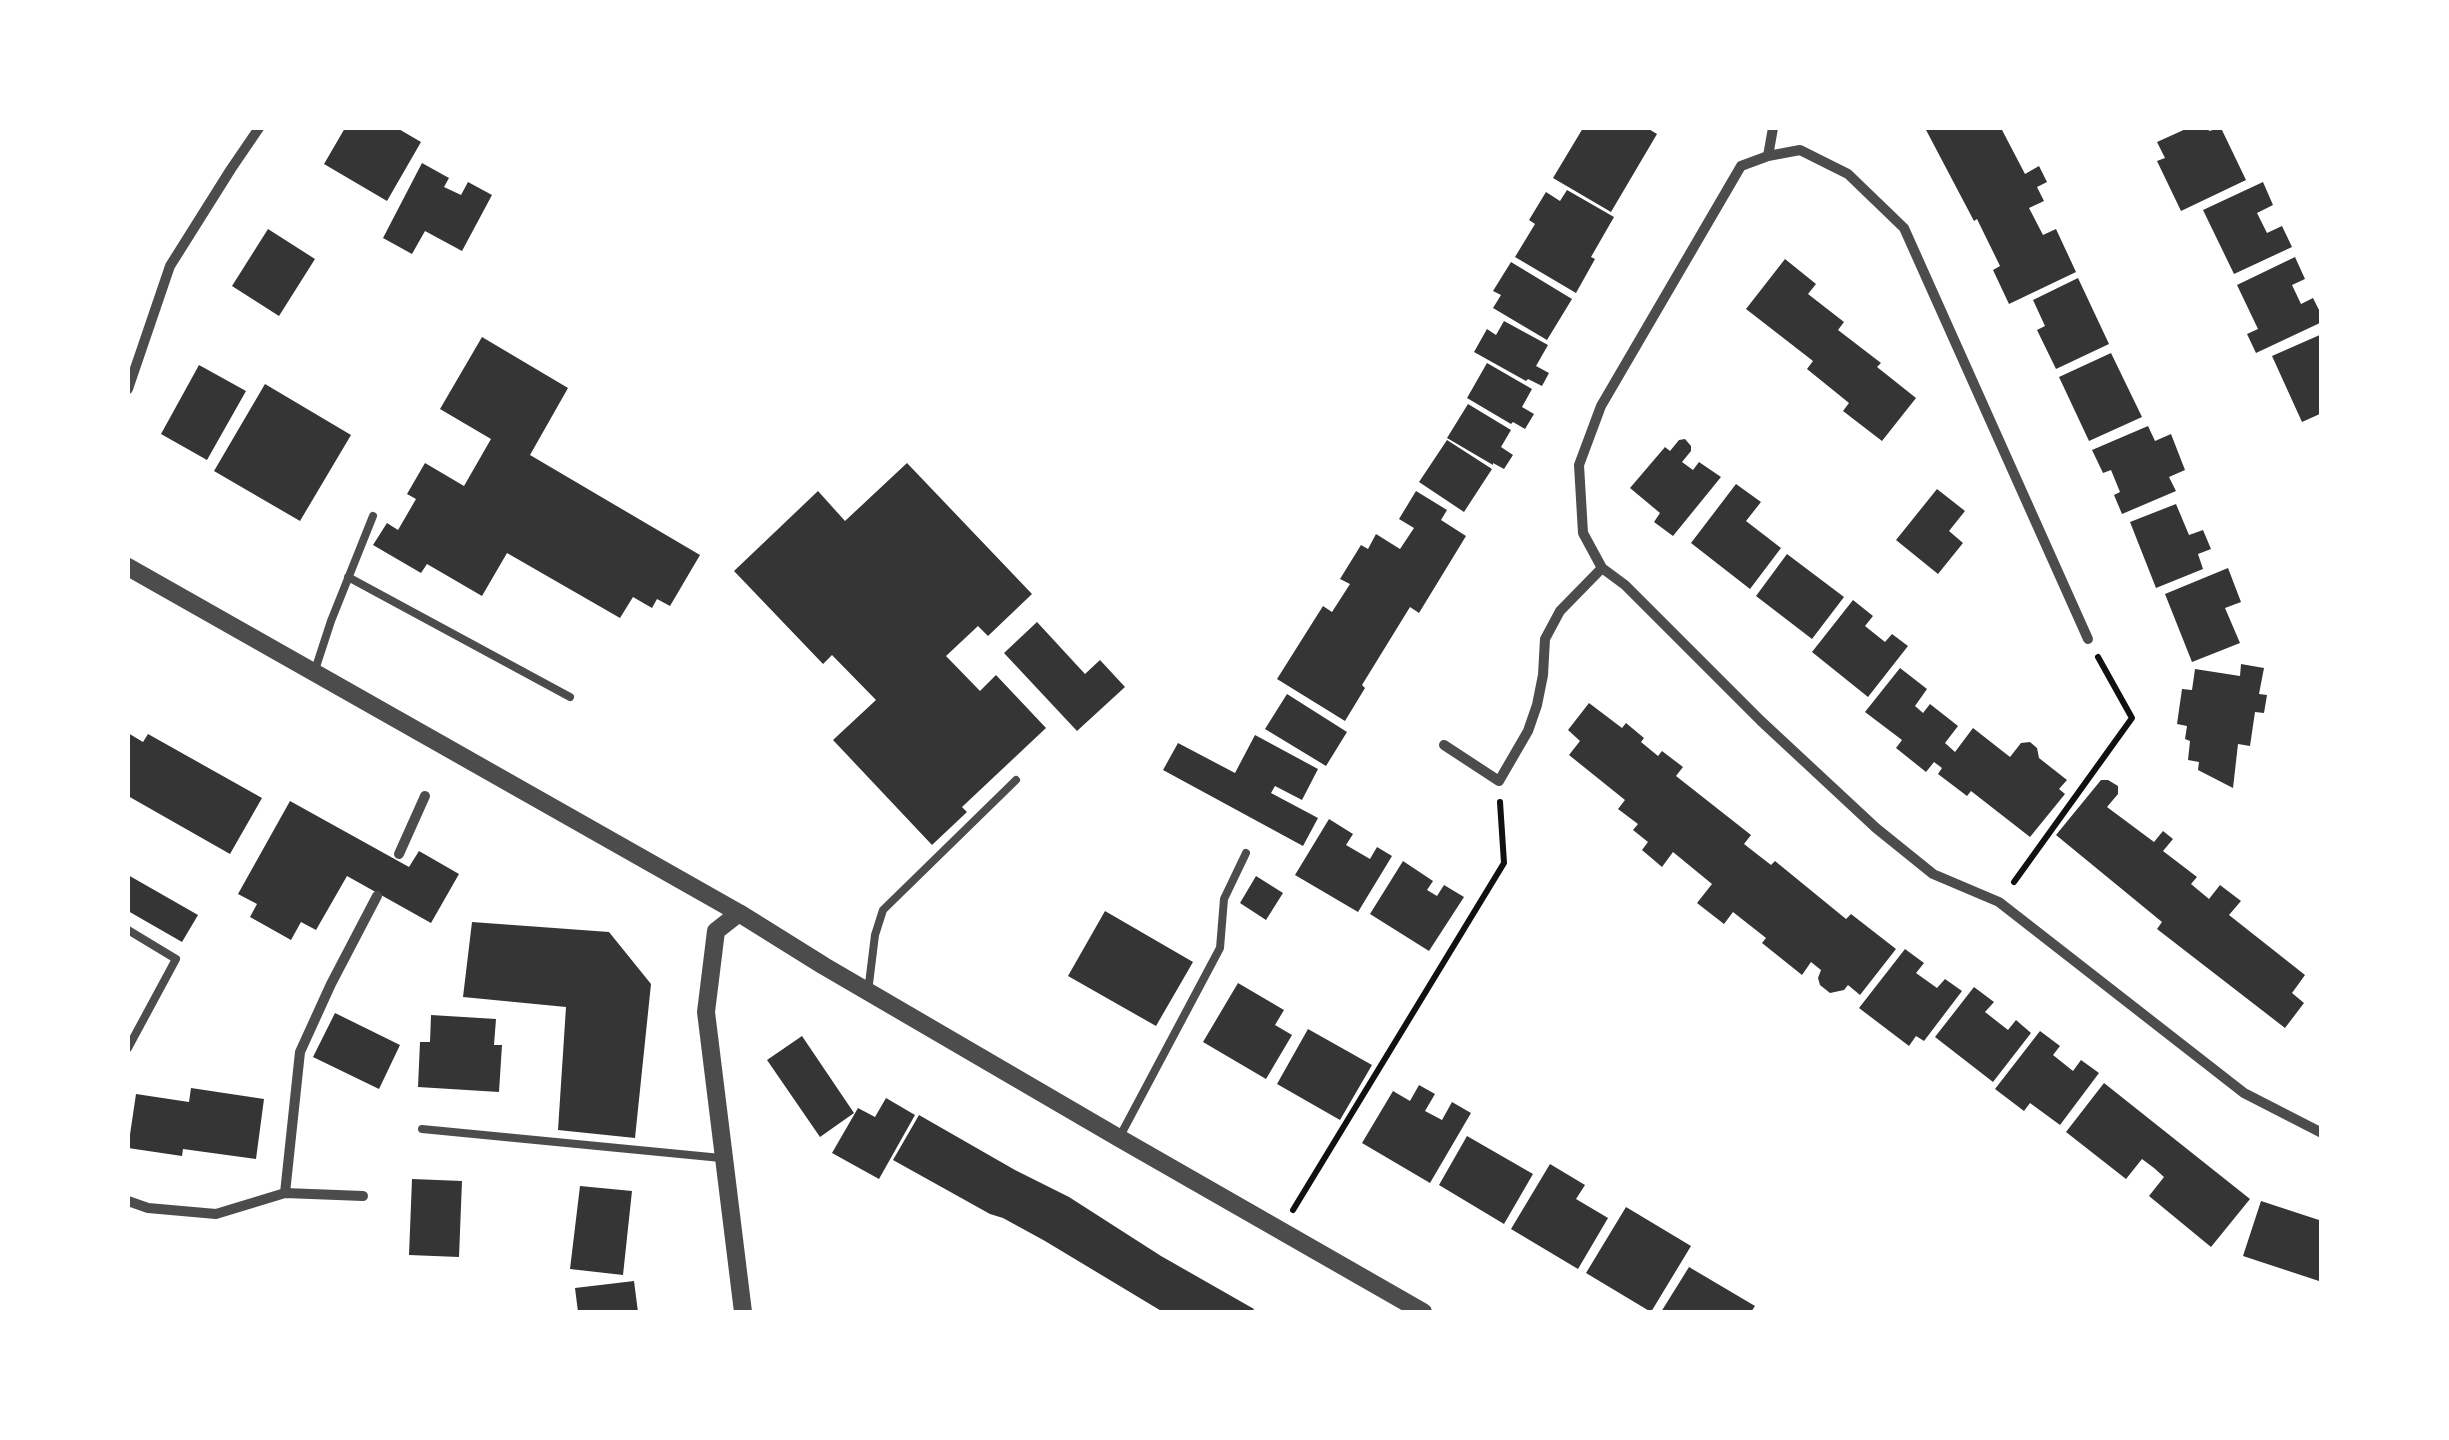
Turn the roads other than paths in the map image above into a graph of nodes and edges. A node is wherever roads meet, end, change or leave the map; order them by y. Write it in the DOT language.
graph roads {
  1 [pos="260,128"];
  2 [pos="1772,128"];
  3 [pos="1768,156"];
  4 [pos="128,389"];
  5 [pos="372,516"];
  6 [pos="128,566"];
  7 [pos="1602,568"];
  8 [pos="348,576"];
  9 [pos="2088,638"];
  10 [pos="314,673"];
  11 [pos="570,696"];
  12 [pos="1444,745"];
  13 [pos="1016,780"];
  14 [pos="425,796"];
  15 [pos="1246,853"];
  16 [pos="399,854"];
  17 [pos="378,896"];
  18 [pos="739,913"];
  19 [pos="128,930"];
  20 [pos="868,992"];
  21 [pos="128,1048"];
  22 [pos="422,1129"];
  23 [pos="2322,1133"];
  24 [pos="1119,1138"];
  25 [pos="724,1159"];
  26 [pos="285,1192"];
  27 [pos="363,1196"];
  28 [pos="128,1201"];
  29 [pos="743,1312"];
  30 [pos="1422,1312"];
  1 -- 4 [label="street"];
  2 -- 3 [label="street"];
  3 -- 7 [label="street"];
  3 -- 9 [label="street"];
  5 -- 8 [label="lane"];
  6 -- 10 [label="street"];
  7 -- 12 [label="street"];
  7 -- 23 [label="street"];
  8 -- 10 [label="lane"];
  8 -- 11 [label="lane"];
  10 -- 18 [label="street"];
  13 -- 20 [label="lane"];
  14 -- 16 [label="street"];
  15 -- 24 [label="lane"];
  17 -- 26 [label="street"];
  18 -- 20 [label="street"];
  18 -- 25 [label="street"];
  19 -- 21 [label="lane"];
  20 -- 24 [label="street"];
  22 -- 25 [label="lane"];
  24 -- 30 [label="street"];
  25 -- 29 [label="street"];
  26 -- 27 [label="street"];
  26 -- 28 [label="street"];
}
